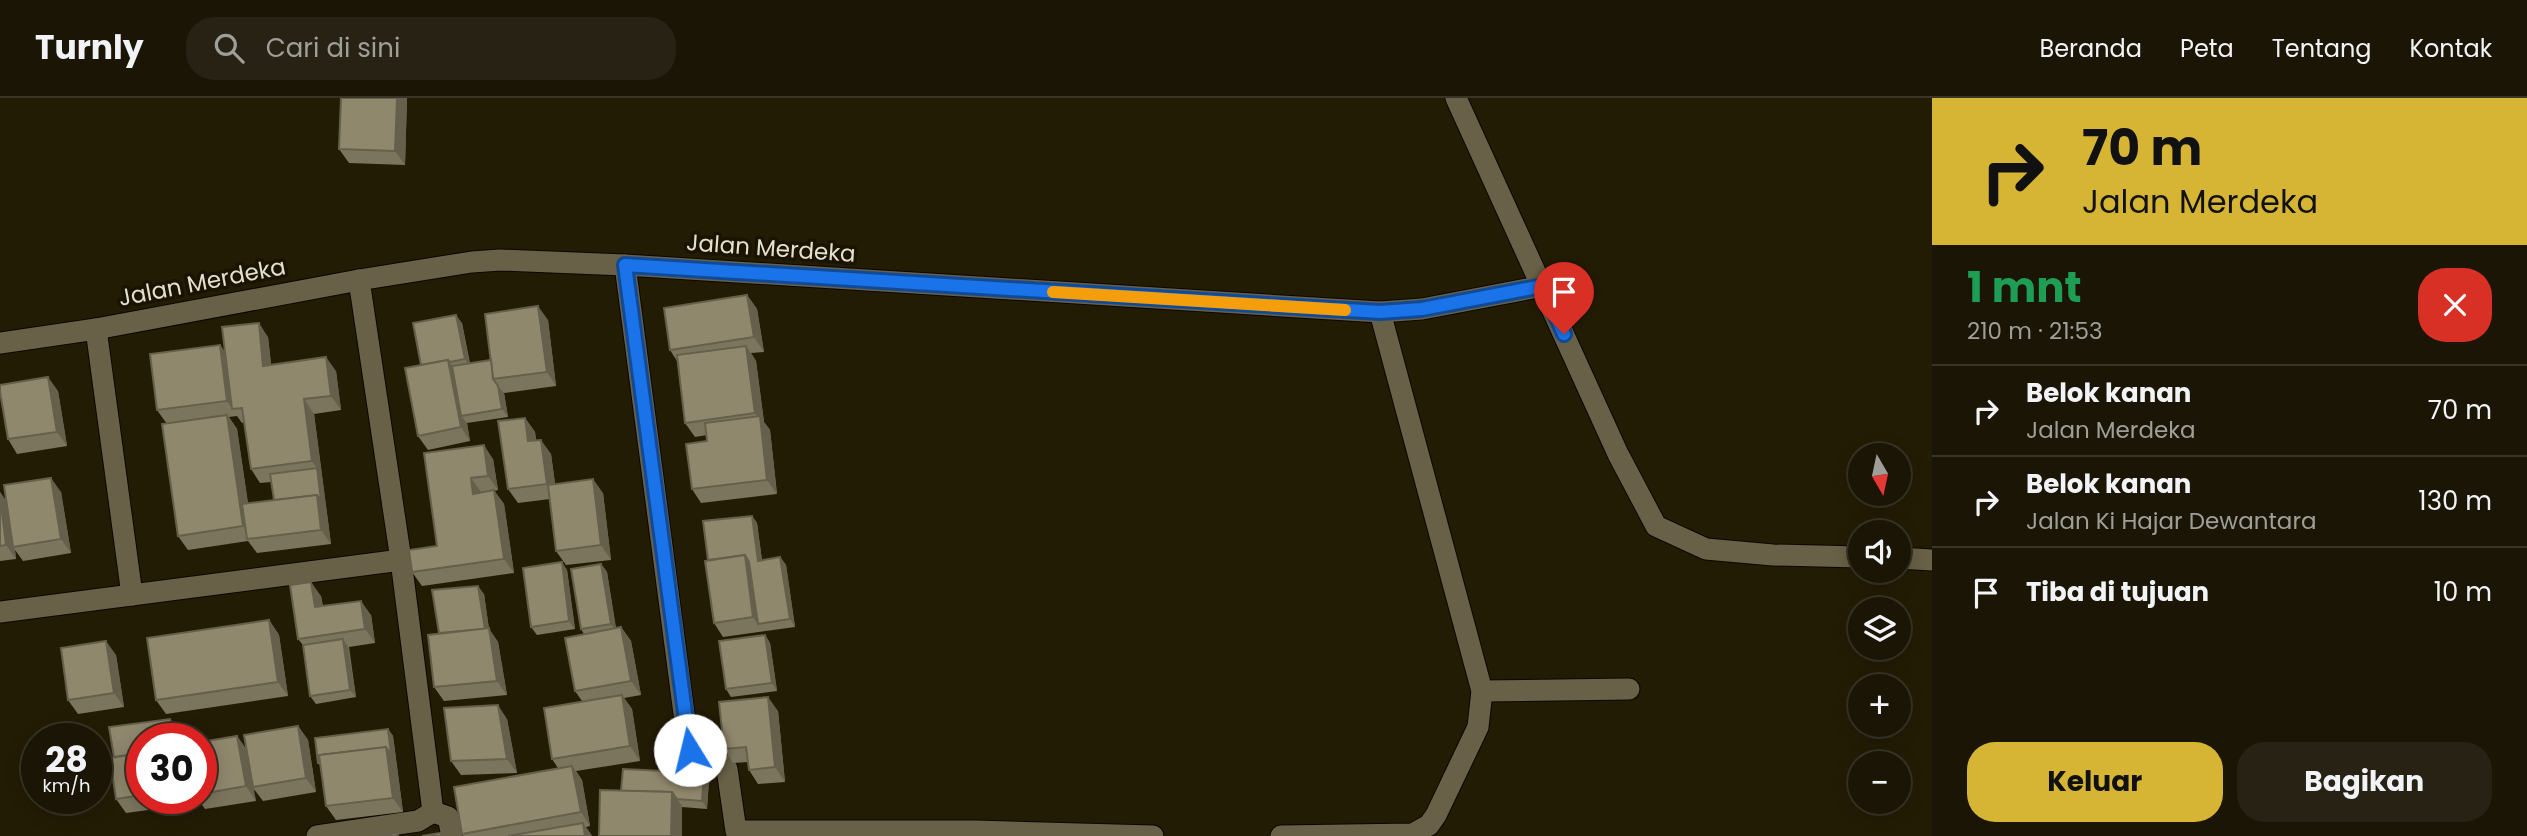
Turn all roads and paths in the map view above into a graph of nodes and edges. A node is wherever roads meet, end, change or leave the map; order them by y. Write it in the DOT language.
graph roads {
  1 [pos="1457,98"];
  2 [pos="625,265"];
  3 [pos="359,280"];
  4 [pos="1543,286"];
  5 [pos="1380,312"];
  6 [pos="96,329"];
  7 [pos="0,343"];
  8 [pos="1848,556"];
  9 [pos="1911,559"];
  10 [pos="1932,560"];
  11 [pos="401,561"];
  12 [pos="132,595"];
  13 [pos="0,612"];
  14 [pos="1629,689"];
  15 [pos="1482,691"];
  16 [pos="433,812"];
  17 [pos="748,834"];
  18 [pos="975,834"];
  19 [pos="317,836"];
  20 [pos="452,836"];
  21 [pos="1153,836"];
  22 [pos="1281,836"];
  1 -- 4 [label="street"];
  2 -- 3 [label="street, Jalan Merdeka"];
  2 -- 5 [label="street, Jalan Merdeka"];
  2 -- 17 [label="street"];
  3 -- 6 [label="street, Jalan Merdeka"];
  3 -- 11 [label="street"];
  4 -- 5 [label="street, Jalan Merdeka"];
  4 -- 8 [label="street"];
  5 -- 15 [label="street"];
  6 -- 7 [label="street, Jalan Merdeka"];
  6 -- 12 [label="street"];
  9 -- 10 [label="street"];
  11 -- 12 [label="street"];
  11 -- 16 [label="street"];
  12 -- 13 [label="street"];
  14 -- 15 [label="street"];
  15 -- 22 [label="street"];
  16 -- 19 [label="street"];
  16 -- 20 [label="street"];
  17 -- 18 [label="street"];
  18 -- 21 [label="street"];
}
